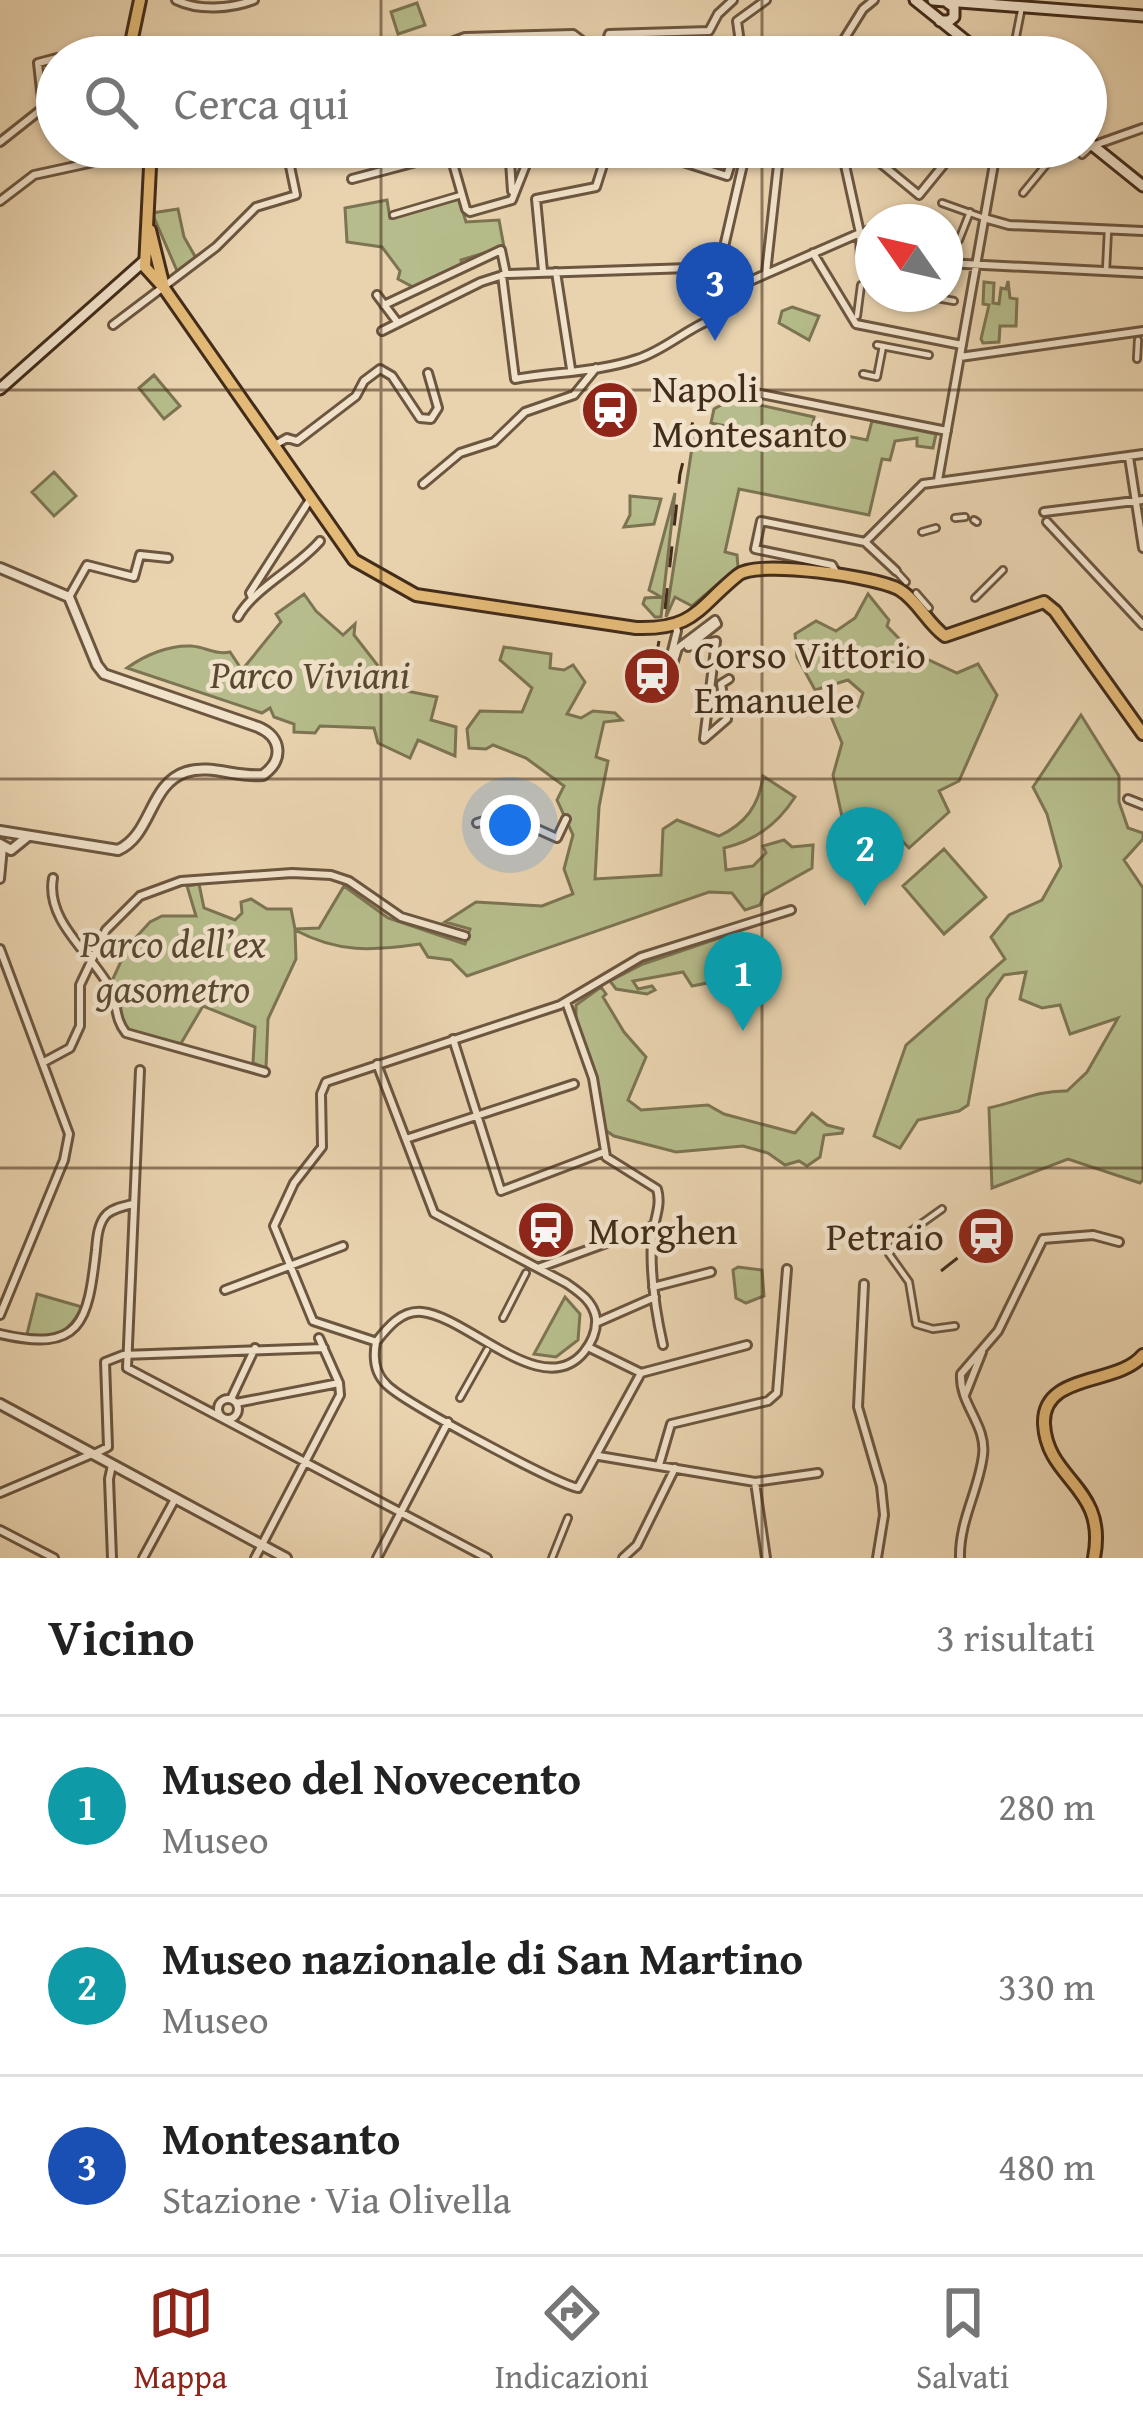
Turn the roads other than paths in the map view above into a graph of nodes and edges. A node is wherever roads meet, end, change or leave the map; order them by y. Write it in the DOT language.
graph roads {
  1 [pos="140,0"];
  2 [pos="254,0"];
  3 [pos="733,0"];
  4 [pos="766,0"];
  5 [pos="874,0"];
  6 [pos="915,0"];
  7 [pos="1133,0"];
  8 [pos="942,2"];
  9 [pos="1024,4"];
  10 [pos="182,5"];
  11 [pos="1138,15"];
  12 [pos="939,20"];
  13 [pos="130,36"];
  14 [pos="501,36"];
  15 [pos="576,36"];
  16 [pos="608,36"];
  17 [pos="739,36"];
  18 [pos="846,36"];
  19 [pos="959,36"];
  20 [pos="1017,36"];
  21 [pos="36,114"];
  22 [pos="1143,128"];
  23 [pos="1107,137"];
  24 [pos="0,142"];
  25 [pos="1107,157"];
  26 [pos="64,168"];
  27 [pos="148,168"];
  28 [pos="290,168"];
  29 [pos="393,168"];
  30 [pos="456,168"];
  31 [pos="510,168"];
  32 [pos="525,168"];
  33 [pos="602,168"];
  34 [pos="702,168"];
  35 [pos="729,168"];
  36 [pos="742,168"];
  37 [pos="778,168"];
  38 [pos="846,168"];
  39 [pos="887,168"];
  40 [pos="941,168"];
  41 [pos="993,168"];
  42 [pos="1044,168"];
  43 [pos="352,179"];
  44 [pos="1143,186"];
  45 [pos="1023,193"];
  46 [pos="461,195"];
  47 [pos="512,199"];
  48 [pos="0,201"];
  49 [pos="942,203"];
  50 [pos="855,210"];
  51 [pos="971,210"];
  52 [pos="393,214"];
  53 [pos="147,215"];
  54 [pos="985,218"];
  55 [pos="963,230"];
  56 [pos="1108,230"];
  57 [pos="1143,231"];
  58 [pos="855,235"];
  59 [pos="813,254"];
  60 [pos="143,262"];
  61 [pos="963,264"];
  62 [pos="976,265"];
  63 [pos="720,267"];
  64 [pos="556,271"];
  65 [pos="1106,271"];
  66 [pos="543,272"];
  67 [pos="769,272"];
  68 [pos="1143,272"];
  69 [pos="504,274"];
  70 [pos="163,284"];
  71 [pos="377,295"];
  72 [pos="384,305"];
  73 [pos="858,312"];
  74 [pos="857,316"];
  75 [pos="372,321"];
  76 [pos="398,323"];
  77 [pos="113,326"];
  78 [pos="382,331"];
  79 [pos="1143,331"];
  80 [pos="1138,340"];
  81 [pos="962,344"];
  82 [pos="929,356"];
  83 [pos="960,357"];
  84 [pos="1137,359"];
  85 [pos="596,368"];
  86 [pos="571,369"];
  87 [pos="428,374"];
  88 [pos="863,374"];
  89 [pos="0,389"];
  90 [pos="756,393"];
  91 [pos="947,431"];
  92 [pos="272,447"];
  93 [pos="1143,454"];
  94 [pos="1129,456"];
  95 [pos="938,480"];
  96 [pos="423,484"];
  97 [pos="1139,500"];
  98 [pos="310,502"];
  99 [pos="1044,512"];
  100 [pos="965,517"];
  101 [pos="955,518"];
  102 [pos="1048,527"];
  103 [pos="936,528"];
  104 [pos="922,532"];
  105 [pos="320,541"];
  106 [pos="865,542"];
  107 [pos="1143,548"];
  108 [pos="167,558"];
  109 [pos="0,568"];
  110 [pos="1003,570"];
  111 [pos="896,571"];
  112 [pos="835,576"];
  113 [pos="906,581"];
  114 [pos="916,593"];
  115 [pos="69,598"];
  116 [pos="252,598"];
  117 [pos="975,598"];
  118 [pos="929,608"];
  119 [pos="238,616"];
  120 [pos="943,623"];
  121 [pos="675,624"];
  122 [pos="1143,625"];
  123 [pos="949,630"];
  124 [pos="729,679"];
  125 [pos="1143,734"];
  126 [pos="1128,800"];
  127 [pos="1143,805"];
  128 [pos="566,818"];
  129 [pos="477,823"];
  130 [pos="5,840"];
  131 [pos="1,875"];
  132 [pos="53,878"];
  133 [pos="790,910"];
  134 [pos="465,936"];
  135 [pos="0,949"];
  136 [pos="90,964"];
  137 [pos="566,1002"];
  138 [pos="453,1039"];
  139 [pos="44,1062"];
  140 [pos="377,1064"];
  141 [pos="140,1070"];
  142 [pos="265,1072"];
  143 [pos="574,1084"];
  144 [pos="478,1115"];
  145 [pos="406,1139"];
  146 [pos="604,1152"];
  147 [pos="133,1204"];
  148 [pos="942,1208"];
  149 [pos="654,1226"];
  150 [pos="1119,1242"];
  151 [pos="343,1246"];
  152 [pos="291,1267"];
  153 [pos="538,1268"];
  154 [pos="787,1269"];
  155 [pos="711,1272"];
  156 [pos="526,1273"];
  157 [pos="864,1284"];
  158 [pos="225,1290"];
  159 [pos="654,1292"];
  160 [pos="0,1315"];
  161 [pos="502,1318"];
  162 [pos="596,1322"];
  163 [pos="955,1326"];
  164 [pos="0,1334"];
  165 [pos="320,1338"];
  166 [pos="376,1342"];
  167 [pos="664,1345"];
  168 [pos="747,1345"];
  169 [pos="588,1347"];
  170 [pos="255,1348"];
  171 [pos="324,1348"];
  172 [pos="487,1350"];
  173 [pos="127,1355"];
  174 [pos="1143,1355"];
  175 [pos="640,1372"];
  176 [pos="339,1383"];
  177 [pos="460,1399"];
  178 [pos="233,1401"];
  179 [pos="0,1404"];
  180 [pos="222,1418"];
  181 [pos="448,1422"];
  182 [pos="92,1454"];
  183 [pos="598,1456"];
  184 [pos="305,1462"];
  185 [pos="112,1465"];
  186 [pos="659,1465"];
  187 [pos="675,1468"];
  188 [pos="818,1473"];
  189 [pos="755,1482"];
  190 [pos="0,1492"];
  191 [pos="175,1499"];
  192 [pos="401,1512"];
  193 [pos="568,1521"];
  194 [pos="0,1529"];
  195 [pos="27,1544"];
  196 [pos="262,1545"];
  197 [pos="879,1557"];
  198 [pos="19,1558"];
  199 [pos="54,1558"];
  200 [pos="112,1558"];
  201 [pos="142,1558"];
  202 [pos="255,1558"];
  203 [pos="286,1558"];
  204 [pos="377,1558"];
  205 [pos="487,1558"];
  206 [pos="552,1558"];
  207 [pos="623,1558"];
  208 [pos="766,1558"];
  209 [pos="960,1558"];
  210 [pos="1094,1558"];
  1 -- 13 [label="main road"];
  2 -- 10 [label="street"];
  3 -- 16 [label="street"];
  4 -- 17 [label="street"];
  5 -- 18 [label="street"];
  6 -- 12 [label="main road"];
  7 -- 11 [label="street"];
  8 -- 9 [label="main road"];
  8 -- 12 [label="main road"];
  9 -- 11 [label="main road"];
  9 -- 20 [label="street"];
  12 -- 19 [label="main road"];
  14 -- 15 [label="street"];
  21 -- 24 [label="street"];
  22 -- 23 [label="street"];
  25 -- 44 [label="main road"];
  26 -- 48 [label="street"];
  27 -- 53 [label="main road"];
  28 -- 70 [label="street"];
  29 -- 43 [label="street"];
  30 -- 46 [label="street"];
  31 -- 47 [label="street"];
  32 -- 47 [label="street"];
  33 -- 66 [label="street"];
  34 -- 35 [label="street"];
  36 -- 63 [label="street"];
  37 -- 67 [label="street"];
  38 -- 50 [label="street"];
  39 -- 40 [label="street"];
  41 -- 54 [label="street"];
  42 -- 45 [label="street"];
  46 -- 47 [label="street"];
  46 -- 52 [label="street"];
  49 -- 51 [label="street"];
  51 -- 54 [label="street"];
  51 -- 55 [label="street"];
  53 -- 60 [label="main road"];
  53 -- 70 [label="main road"];
  54 -- 56 [label="street"];
  54 -- 62 [label="street"];
  56 -- 57 [label="street"];
  56 -- 65 [label="street"];
  58 -- 59 [label="street"];
  59 -- 67 [label="street"];
  59 -- 81 [label="street"];
  60 -- 70 [label="main road"];
  60 -- 89 [label="main road"];
  61 -- 62 [label="street"];
  62 -- 65 [label="street"];
  62 -- 81 [label="street"];
  63 -- 64 [label="street"];
  63 -- 67 [label="street"];
  63 -- 85 [label="street"];
  64 -- 66 [label="street"];
  64 -- 86 [label="street"];
  65 -- 68 [label="street"];
  66 -- 69 [label="street"];
  69 -- 72 [label="street"];
  69 -- 76 [label="street"];
  69 -- 86 [label="street"];
  70 -- 77 [label="street"];
  70 -- 92 [label="main road"];
  71 -- 72 [label="street"];
  72 -- 76 [label="street"];
  73 -- 74 [label="street"];
  75 -- 78 [label="street"];
  76 -- 78 [label="street"];
  79 -- 83 [label="street"];
  80 -- 84 [label="street"];
  81 -- 83 [label="street"];
  82 -- 88 [label="street"];
  83 -- 91 [label="street"];
  85 -- 86 [label="street"];
  85 -- 96 [label="street"];
  87 -- 92 [label="street"];
  90 -- 91 [label="street"];
  91 -- 95 [label="street"];
  92 -- 98 [label="main road"];
  93 -- 94 [label="street"];
  94 -- 95 [label="street"];
  94 -- 97 [label="street"];
  95 -- 106 [label="street"];
  97 -- 99 [label="street"];
  97 -- 107 [label="street"];
  98 -- 116 [label="street"];
  98 -- 121 [label="main road"];
  100 -- 101 [label="street"];
  102 -- 122 [label="street"];
  103 -- 104 [label="street"];
  105 -- 116 [label="street"];
  106 -- 111 [label="street"];
  106 -- 112 [label="street"];
  108 -- 115 [label="street"];
  109 -- 115 [label="street"];
  110 -- 117 [label="street"];
  111 -- 113 [label="street"];
  112 -- 121 [label="main road"];
  112 -- 125 [label="main road"];
  114 -- 118 [label="street"];
  115 -- 130 [label="street"];
  116 -- 119 [label="street"];
  120 -- 123 [label="street"];
  121 -- 124 [label="street"];
  126 -- 127 [label="street"];
  128 -- 129 [label="street"];
  130 -- 131 [label="street"];
  132 -- 136 [label="street"];
  133 -- 137 [label="street"];
  134 -- 136 [label="street"];
  135 -- 139 [label="street"];
  136 -- 139 [label="street"];
  136 -- 142 [label="street"];
  137 -- 138 [label="street"];
  137 -- 146 [label="street"];
  138 -- 140 [label="street"];
  138 -- 144 [label="street"];
  139 -- 160 [label="street"];
  140 -- 145 [label="street"];
  140 -- 152 [label="street"];
  141 -- 147 [label="street"];
  143 -- 144 [label="street"];
  144 -- 145 [label="street"];
  144 -- 146 [label="street"];
  145 -- 153 [label="street"];
  146 -- 149 [label="street"];
  147 -- 164 [label="street"];
  147 -- 173 [label="street"];
  148 -- 163 [label="street"];
  149 -- 153 [label="street"];
  149 -- 159 [label="street"];
  150 -- 209 [label="street"];
  151 -- 152 [label="street"];
  152 -- 158 [label="street"];
  152 -- 166 [label="street"];
  153 -- 162 [label="street"];
  154 -- 186 [label="street"];
  155 -- 159 [label="street"];
  156 -- 161 [label="street"];
  157 -- 197 [label="street"];
  159 -- 162 [label="street"];
  159 -- 167 [label="street"];
  162 -- 169 [label="street"];
  165 -- 171 [label="street"];
  166 -- 169 [label="street"];
  166 -- 181 [label="street"];
  168 -- 175 [label="street"];
  169 -- 175 [label="street"];
  170 -- 171 [label="street"];
  170 -- 173 [label="street"];
  170 -- 178 [label="street"];
  171 -- 176 [label="street"];
  172 -- 177 [label="street"];
  173 -- 180 [label="street"];
  173 -- 182 [label="street"];
  174 -- 210 [label="main road"];
  175 -- 183 [label="street"];
  176 -- 178 [label="street"];
  176 -- 184 [label="street"];
  178 -- 180 [label="street"];
  178 -- 180 [label="street"];
  179 -- 182 [label="street"];
  180 -- 184 [label="street"];
  181 -- 183 [label="street"];
  181 -- 192 [label="street"];
  182 -- 185 [label="street"];
  182 -- 190 [label="street"];
  183 -- 186 [label="street"];
  184 -- 192 [label="street"];
  184 -- 196 [label="street"];
  185 -- 191 [label="street"];
  185 -- 200 [label="street"];
  186 -- 187 [label="street"];
  187 -- 189 [label="street"];
  187 -- 207 [label="street"];
  188 -- 189 [label="street"];
  189 -- 208 [label="street"];
  191 -- 196 [label="street"];
  191 -- 201 [label="street"];
  192 -- 204 [label="street"];
  192 -- 205 [label="street"];
  193 -- 206 [label="street"];
  194 -- 195 [label="street"];
  195 -- 198 [label="street"];
  195 -- 199 [label="street"];
  196 -- 202 [label="street"];
  196 -- 203 [label="street"];
}
